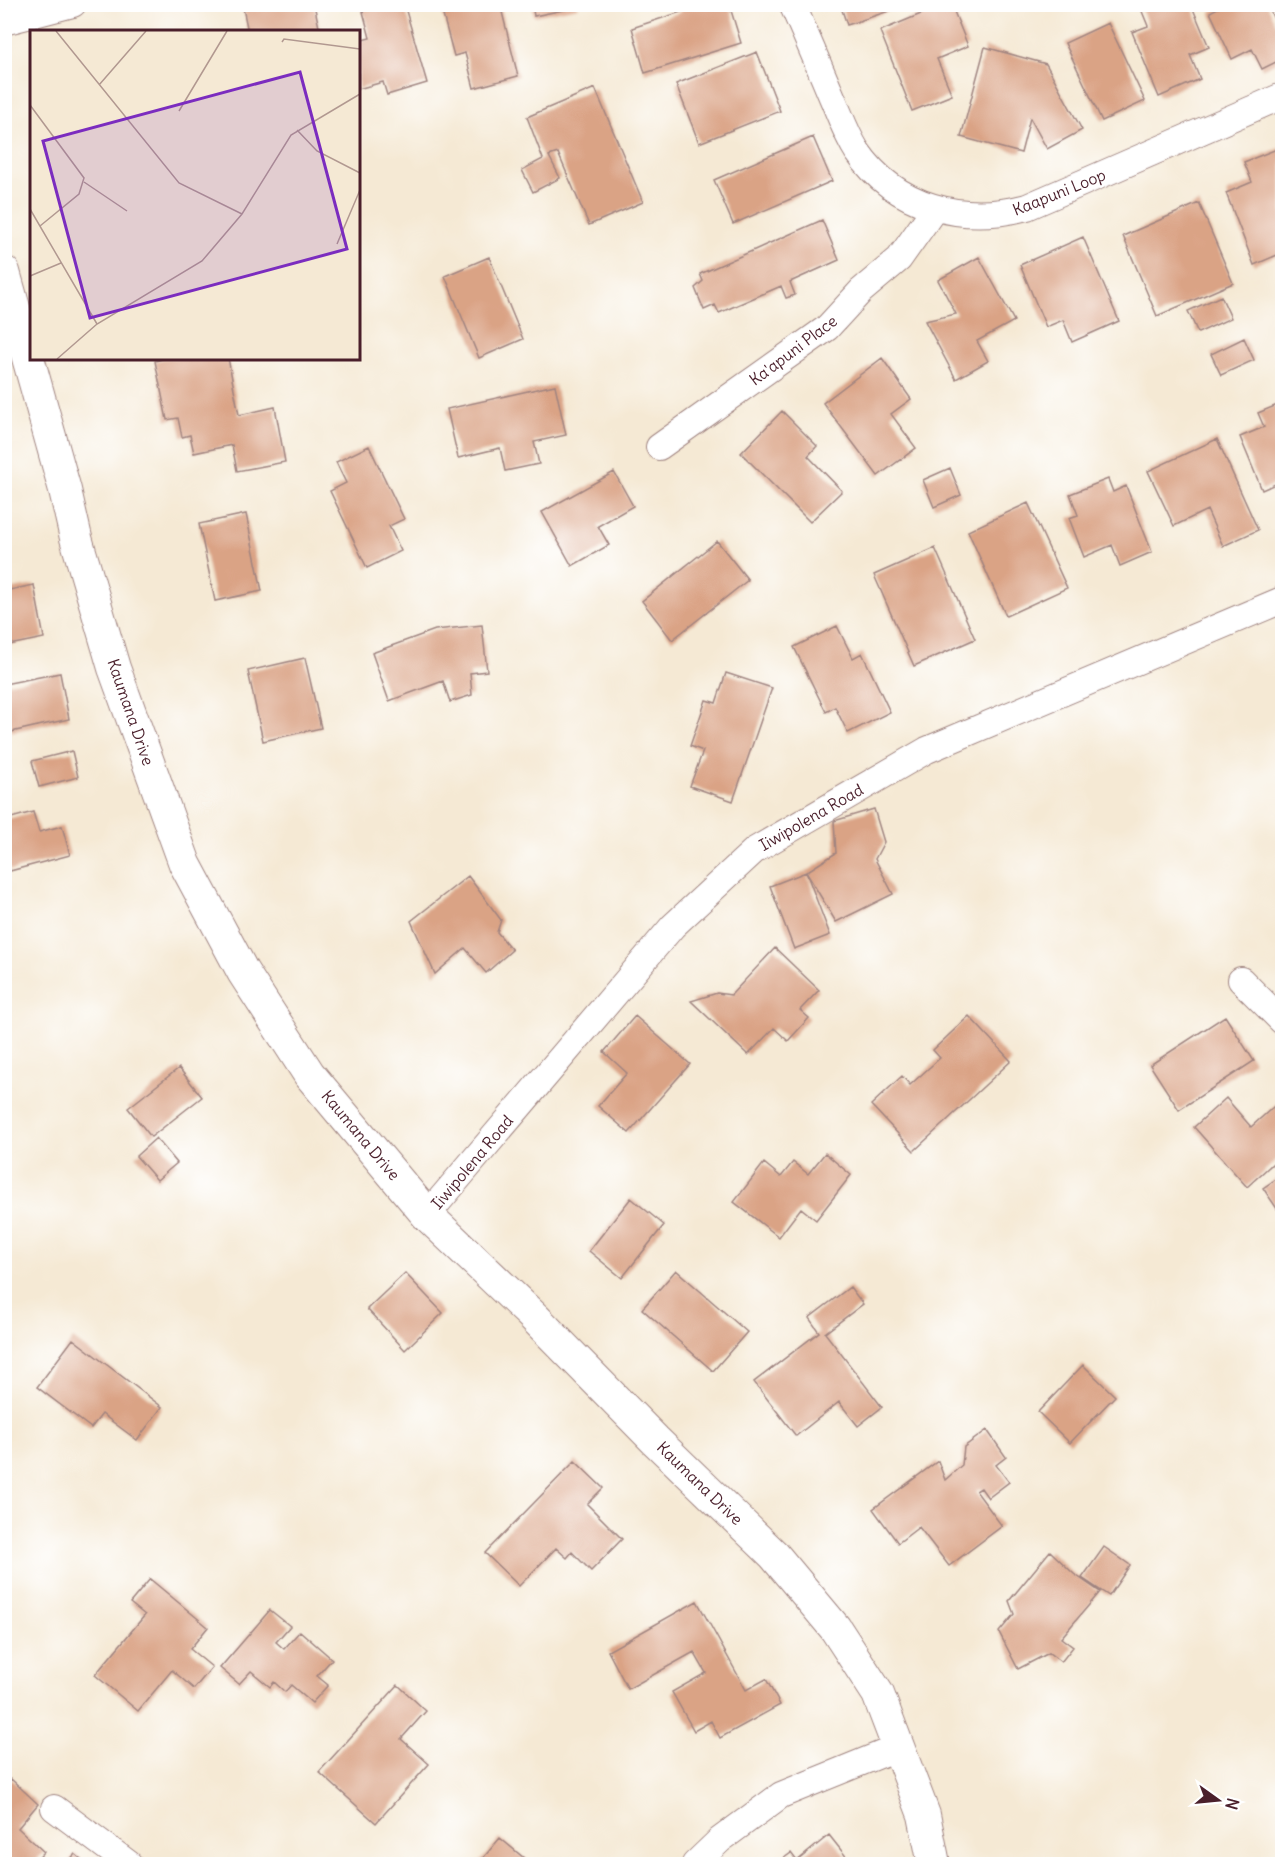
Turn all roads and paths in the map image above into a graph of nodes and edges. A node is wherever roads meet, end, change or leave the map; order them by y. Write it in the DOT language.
graph roads {
  1 [pos="73,4"];
  2 [pos="792,4"];
  3 [pos="4,22"];
  4 [pos="1282,96"];
  5 [pos="934,208"];
  6 [pos="4,272"];
  7 [pos="659,447"];
  8 [pos="1282,600"];
  9 [pos="1241,980"];
  10 [pos="1282,1021"];
  11 [pos="427,1215"];
  12 [pos="899,1747"];
  13 [pos="54,1808"];
  14 [pos="129,1864"];
  15 [pos="695,1864"];
  16 [pos="934,1864"];
  1 -- 3 [label="street"];
  2 -- 5 [label="street, Kaapuni Loop"];
  4 -- 5 [label="street, Kaapuni Loop"];
  5 -- 7 [label="street, Ka'apuni Place"];
  6 -- 11 [label="street, Kaumana Drive"];
  8 -- 11 [label="street, Iiwipolena Road"];
  9 -- 10 [label="street"];
  11 -- 12 [label="street, Kaumana Drive"];
  12 -- 15 [label="street"];
  12 -- 16 [label="street, Kaumana Drive"];
  13 -- 14 [label="street"];
}
